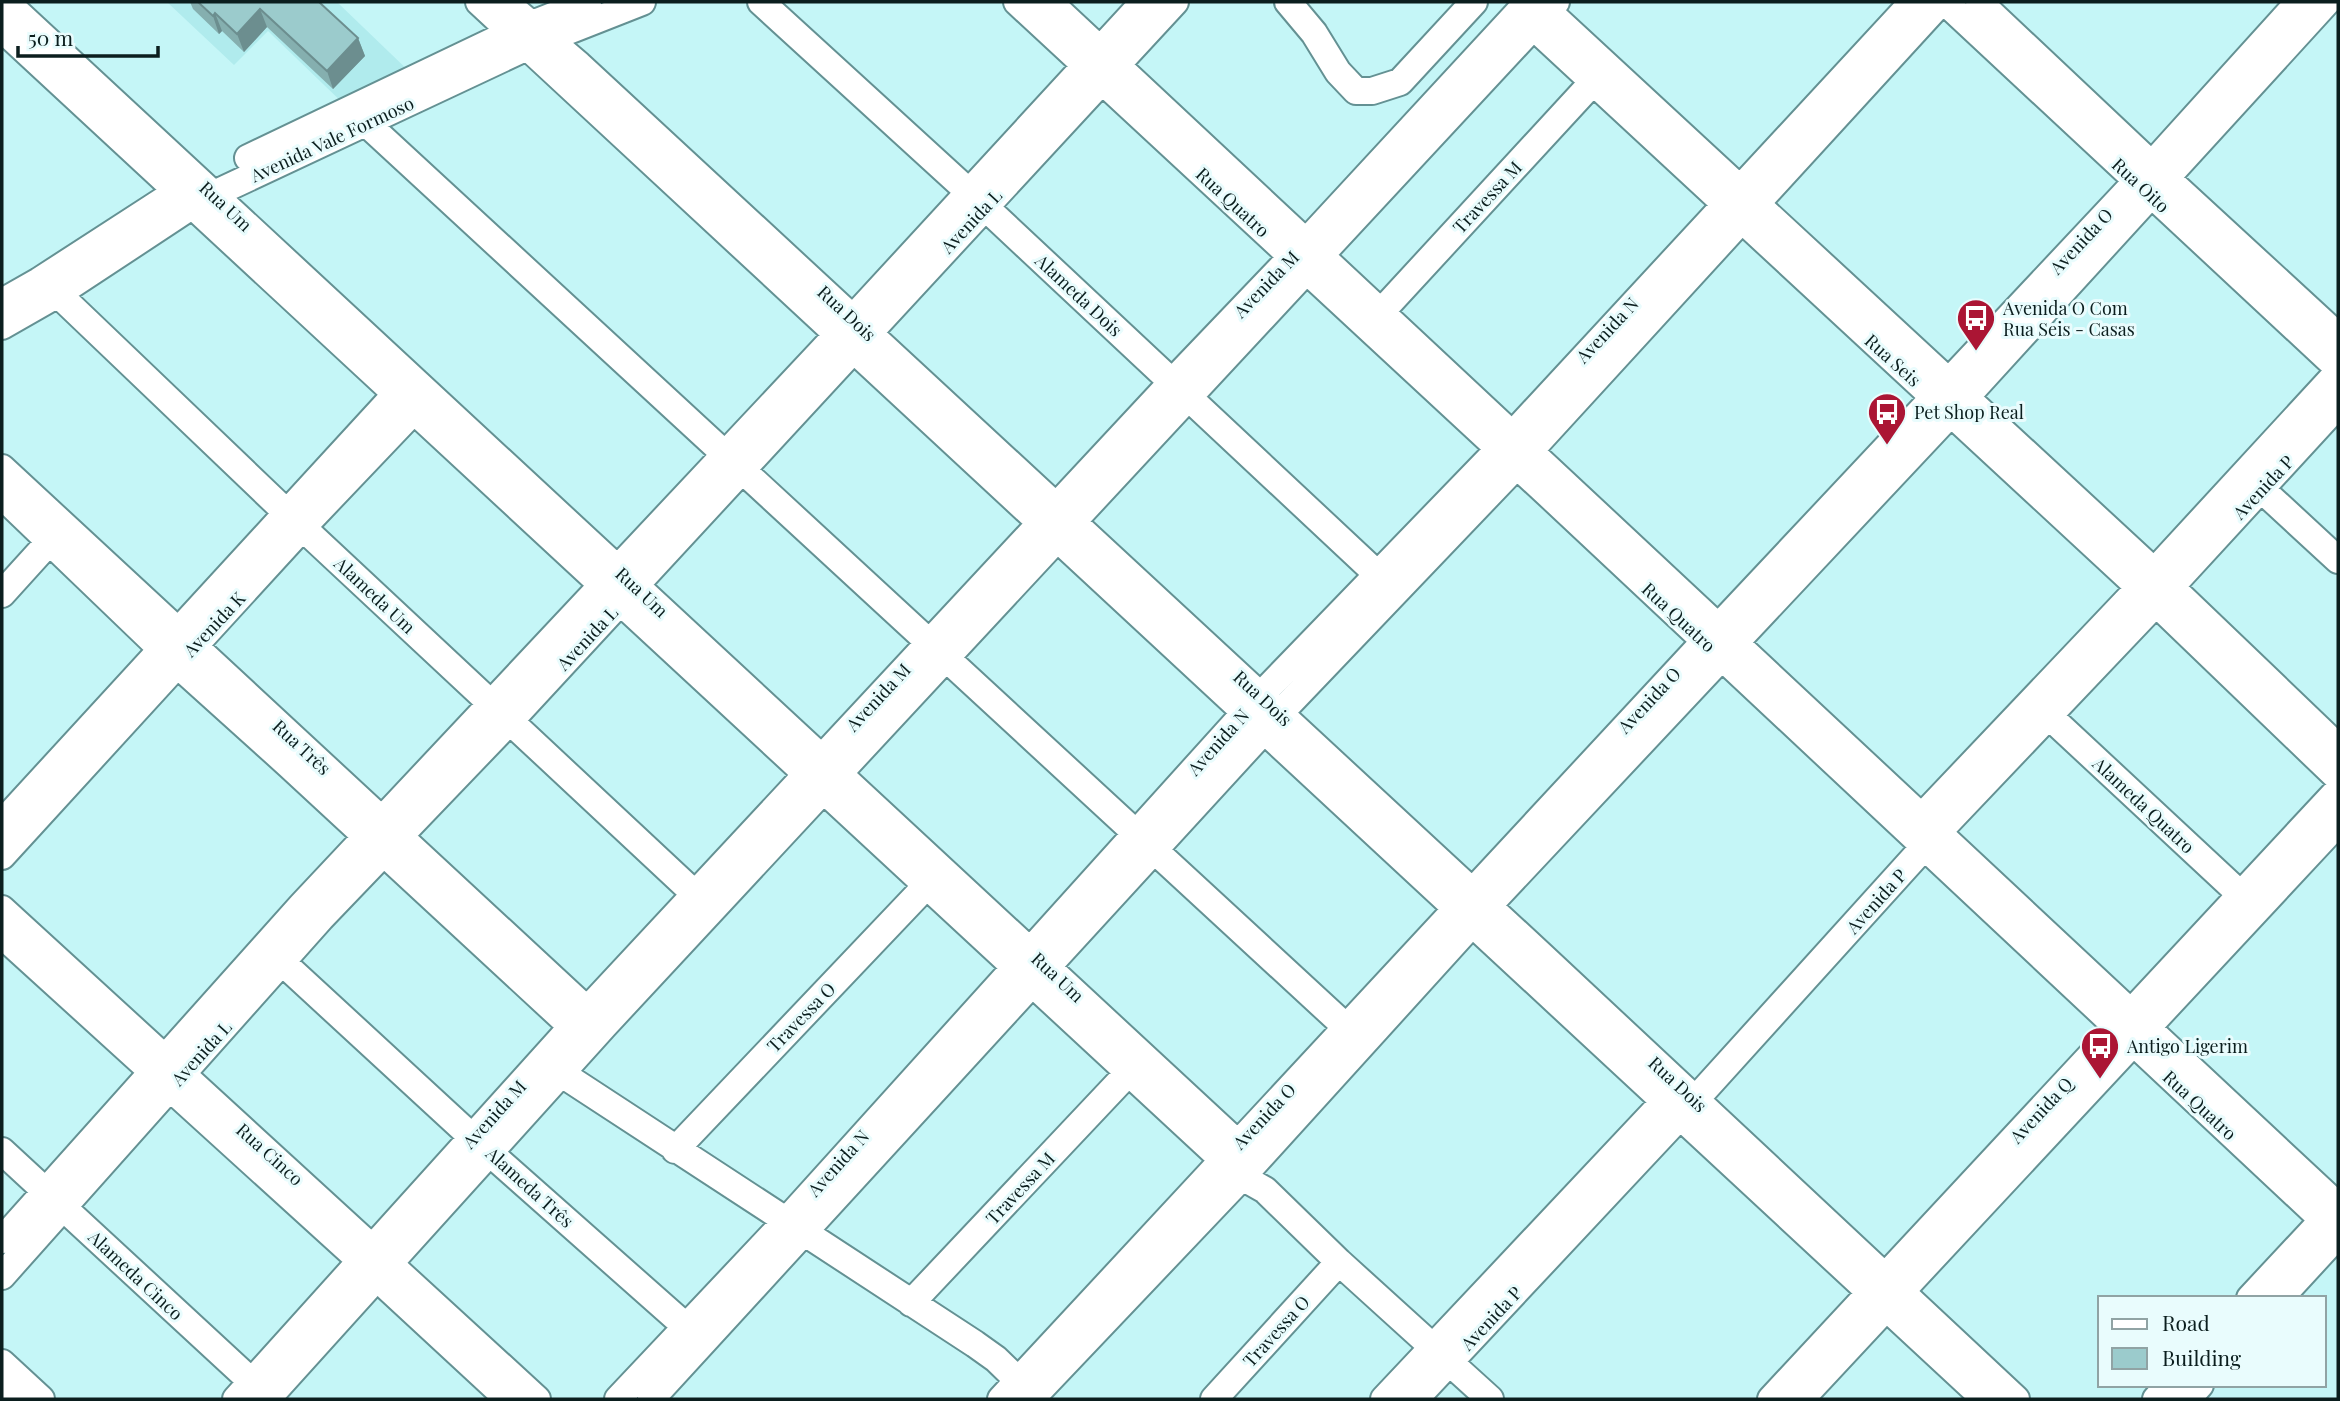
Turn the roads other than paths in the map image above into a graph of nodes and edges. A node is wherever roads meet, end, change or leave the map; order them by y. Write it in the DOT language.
graph roads {
  1 [pos="478,2"];
  2 [pos="505,2"];
  3 [pos="588,2"];
  4 [pos="642,2"];
  5 [pos="761,2"];
  6 [pos="1017,2"];
  7 [pos="1049,2"];
  8 [pos="1144,2"];
  9 [pos="1175,2"];
  10 [pos="1288,2"];
  11 [pos="1474,2"];
  12 [pos="1913,2"];
  13 [pos="1943,2"];
  14 [pos="1979,2"];
  15 [pos="2299,2"];
  16 [pos="2327,2"];
  17 [pos="1533,8"];
  18 [pos="5,9"];
  19 [pos="530,36"];
  20 [pos="1102,66"];
  21 [pos="1593,82"];
  22 [pos="366,123"];
  23 [pos="2152,180"];
  24 [pos="196,193"];
  25 [pos="977,199"];
  26 [pos="1740,204"];
  27 [pos="1307,257"];
  28 [pos="58,294"];
  29 [pos="2,302"];
  30 [pos="1374,319"];
  31 [pos="2,326"];
  32 [pos="853,333"];
  33 [pos="2338,336"];
  34 [pos="2338,370"];
  35 [pos="1180,390"];
  36 [pos="412,394"];
  37 [pos="1950,397"];
  38 [pos="2338,405"];
  39 [pos="1514,449"];
  40 [pos="733,461"];
  41 [pos="2,468"];
  42 [pos="2252,481"];
  43 [pos="2,495"];
  44 [pos="295,520"];
  45 [pos="1057,522"];
  46 [pos="50,541"];
  47 [pos="2338,560"];
  48 [pos="1387,583"];
  49 [pos="618,585"];
  50 [pos="2155,587"];
  51 [pos="2,594"];
  52 [pos="1720,641"];
  53 [pos="177,647"];
  54 [pos="938,650"];
  55 [pos="2040,707"];
  56 [pos="501,713"];
  57 [pos="1263,713"];
  58 [pos="2338,747"];
  59 [pos="823,774"];
  60 [pos="2338,778"];
  61 [pos="2338,790"];
  62 [pos="2,823"];
  63 [pos="2338,823"];
  64 [pos="1924,831"];
  65 [pos="383,837"];
  66 [pos="1145,842"];
  67 [pos="2,856"];
  68 [pos="927,885"];
  69 [pos="695,894"];
  70 [pos="2249,902"];
  71 [pos="1473,907"];
  72 [pos="2,909"];
  73 [pos="2,935"];
  74 [pos="274,954"];
  75 [pos="1031,967"];
  76 [pos="588,1026"];
  77 [pos="1346,1027"];
  78 [pos="2133,1028"];
  79 [pos="1129,1072"];
  80 [pos="167,1073"];
  81 [pos="562,1074"];
  82 [pos="1680,1100"];
  83 [pos="482,1145"];
  84 [pos="675,1150"];
  85 [pos="2,1151"];
  86 [pos="1240,1160"];
  87 [pos="54,1200"];
  88 [pos="2335,1217"];
  89 [pos="795,1227"];
  90 [pos="2,1240"];
  91 [pos="1339,1262"];
  92 [pos="375,1263"];
  93 [pos="2,1276"];
  94 [pos="1886,1293"];
  95 [pos="2252,1296"];
  96 [pos="2281,1296"];
  97 [pos="911,1303"];
  98 [pos="695,1335"];
  99 [pos="1442,1354"];
  100 [pos="2,1363"];
  101 [pos="2,1391"];
  102 [pos="259,1395"];
  103 [pos="1025,1395"];
  104 [pos="10,1399"];
  105 [pos="41,1399"];
  106 [pos="508,1399"];
  107 [pos="537,1399"];
  108 [pos="618,1399"];
  109 [pos="651,1399"];
  110 [pos="1214,1399"];
  111 [pos="1384,1399"];
  112 [pos="1415,1399"];
  113 [pos="1490,1399"];
  114 [pos="1771,1399"];
  115 [pos="1801,1399"];
  116 [pos="1985,1399"];
  117 [pos="2016,1399"];
  1 -- 19 [label="street, Rua Dois"];
  2 -- 19 [label="street, Rua Dois"];
  3 -- 19 [label="street, Avenida Vale Formoso"];
  4 -- 19 [label="street, Avenida Vale Formoso"];
  5 -- 25 [label="street, Alameda Dois"];
  6 -- 20 [label="street, Rua Quatro"];
  7 -- 20 [label="street, Rua Quatro"];
  8 -- 20 [label="street, Avenida L"];
  9 -- 20 [label="street, Avenida L"];
  10 -- 11 [label="street"];
  12 -- 26 [label="street, Avenida N"];
  13 -- 23 [label="street, Rua Oito"];
  13 -- 26 [label="street, Avenida N"];
  14 -- 23 [label="street, Rua Oito"];
  15 -- 23 [label="street, Avenida O"];
  16 -- 23 [label="street, Avenida O"];
  17 -- 21 [label="street, Rua Seis"];
  17 -- 26 [label="street, Rua Seis"];
  17 -- 27 [label="street, Avenida M"];
  18 -- 24 [label="street, Rua Um"];
  19 -- 22 [label="street, Avenida Vale Formoso"];
  19 -- 24 [label="street, Avenida Vale Formoso"];
  19 -- 32 [label="street, Rua Dois"];
  20 -- 25 [label="street, Avenida L"];
  20 -- 27 [label="street, Rua Quatro"];
  21 -- 26 [label="street, Rua Seis"];
  21 -- 30 [label="street, Travessa M"];
  22 -- 24 [label="street, Avenida Vale Formoso"];
  22 -- 40 [label="street"];
  23 -- 33 [label="street, Rua Oito"];
  23 -- 34 [label="street, Rua Oito"];
  23 -- 37 [label="street, Avenida O"];
  24 -- 28 [label="street, Avenida Vale Formoso"];
  24 -- 29 [label="street, Avenida Vale Formoso"];
  24 -- 36 [label="street, Rua Um"];
  25 -- 32 [label="street, Avenida L"];
  25 -- 35 [label="street, Alameda Dois"];
  26 -- 37 [label="street, Rua Seis"];
  26 -- 39 [label="street, Avenida N"];
  27 -- 30 [label="street, Rua Quatro"];
  27 -- 35 [label="street, Avenida M"];
  28 -- 31 [label="street, Avenida Vale Formoso"];
  28 -- 44 [label="street, Alameda Um"];
  30 -- 39 [label="street, Rua Quatro"];
  32 -- 40 [label="street, Avenida L"];
  32 -- 45 [label="street, Rua Dois"];
  34 -- 42 [label="street, Avenida P"];
  35 -- 45 [label="street, Avenida M"];
  35 -- 48 [label="street, Alameda Dois"];
  36 -- 44 [label="street, Avenida K"];
  36 -- 49 [label="street, Rua Um"];
  37 -- 50 [label="street, Rua Seis"];
  37 -- 52 [label="street, Avenida O"];
  38 -- 42 [label="street, Avenida P"];
  39 -- 48 [label="street, Avenida N"];
  39 -- 52 [label="street, Rua Quatro"];
  40 -- 49 [label="street, Avenida L"];
  40 -- 54 [label="street"];
  41 -- 53 [label="street, Rua Três"];
  42 -- 47 [label="street"];
  42 -- 50 [label="street, Avenida P"];
  43 -- 46 [label="street, Rua Três"];
  44 -- 53 [label="street, Avenida K"];
  44 -- 56 [label="street, Alameda Um"];
  45 -- 54 [label="street, Avenida M"];
  45 -- 57 [label="street, Rua Dois"];
  46 -- 51 [label="street"];
  46 -- 53 [label="street, Rua Três"];
  48 -- 57 [label="street, Avenida N"];
  49 -- 56 [label="street, Avenida L"];
  49 -- 59 [label="street, Rua Um"];
  50 -- 55 [label="street, Avenida P"];
  50 -- 58 [label="street, Rua Seis"];
  50 -- 60 [label="street, Rua Seis"];
  52 -- 64 [label="street, Rua Quatro"];
  52 -- 71 [label="street, Avenida O"];
  53 -- 62 [label="street, Avenida K"];
  53 -- 65 [label="street, Rua Três"];
  53 -- 67 [label="street, Avenida K"];
  54 -- 59 [label="street, Avenida M"];
  54 -- 66 [label="street"];
  55 -- 64 [label="street, Avenida P"];
  55 -- 70 [label="street, Alameda Quatro"];
  56 -- 65 [label="street, Avenida L"];
  56 -- 69 [label="street, Alameda Um"];
  57 -- 66 [label="street, Avenida N"];
  57 -- 71 [label="street, Rua Dois"];
  59 -- 68 [label="street, Rua Um"];
  59 -- 69 [label="street, Avenida M"];
  59 -- 75 [label="street, Rua Um"];
  59 -- 76 [label="street, Avenida M"];
  61 -- 70 [label="street, Avenida Q"];
  63 -- 70 [label="street, Avenida Q"];
  64 -- 78 [label="street, Rua Quatro"];
  64 -- 82 [label="street, Avenida P"];
  65 -- 74 [label="street, Avenida L"];
  65 -- 76 [label="street, Rua Três"];
  66 -- 75 [label="street, Avenida N"];
  66 -- 77 [label="street"];
  68 -- 75 [label="street, Rua Um"];
  68 -- 84 [label="street, Travessa O"];
  69 -- 76 [label="street, Avenida M"];
  70 -- 78 [label="street, Avenida Q"];
  71 -- 77 [label="street, Avenida O"];
  71 -- 82 [label="street, Rua Dois"];
  71 -- 86 [label="street, Avenida O"];
  72 -- 80 [label="street, Rua Cinco"];
  73 -- 80 [label="street, Rua Cinco"];
  74 -- 80 [label="street, Avenida L"];
  74 -- 83 [label="street, Alameda Três"];
  75 -- 79 [label="street, Rua Um"];
  75 -- 86 [label="street, Rua Um"];
  75 -- 89 [label="street, Avenida N"];
  76 -- 81 [label="street, Avenida M"];
  76 -- 83 [label="street, Avenida M"];
  77 -- 86 [label="street, Avenida O"];
  78 -- 88 [label="street, Rua Quatro"];
  78 -- 94 [label="street, Avenida Q"];
  79 -- 86 [label="street, Rua Um"];
  79 -- 97 [label="street, Travessa M"];
  80 -- 87 [label="street, Avenida L"];
  80 -- 92 [label="street, Rua Cinco"];
  81 -- 83 [label="street, Avenida M"];
  81 -- 84 [label="street"];
  82 -- 94 [label="street, Rua Dois"];
  82 -- 99 [label="street, Avenida P"];
  83 -- 92 [label="street, Avenida M"];
  83 -- 98 [label="street, Alameda Três"];
  84 -- 89 [label="street"];
  85 -- 87 [label="street, Alameda Cinco"];
  86 -- 91 [label="street, Rua Um"];
  86 -- 103 [label="street, Avenida O"];
  87 -- 90 [label="street, Avenida L"];
  87 -- 93 [label="street, Avenida L"];
  87 -- 102 [label="street, Alameda Cinco"];
  88 -- 95 [label="street"];
  88 -- 96 [label="street"];
  89 -- 97 [label="street"];
  89 -- 98 [label="street, Avenida N"];
  91 -- 99 [label="street, Rua Um"];
  91 -- 110 [label="street, Travessa O"];
  92 -- 102 [label="street, Avenida M"];
  92 -- 106 [label="street, Rua Cinco"];
  92 -- 107 [label="street, Rua Cinco"];
  94 -- 114 [label="street, Avenida Q"];
  94 -- 115 [label="street, Avenida Q"];
  94 -- 116 [label="street, Rua Dois"];
  94 -- 117 [label="street, Rua Dois"];
  97 -- 103 [label="street"];
  98 -- 108 [label="street, Avenida N"];
  98 -- 109 [label="street, Avenida N"];
  99 -- 111 [label="street, Avenida P"];
  99 -- 112 [label="street, Avenida P"];
  99 -- 113 [label="street, Rua Um"];
  100 -- 105 [label="street"];
  101 -- 104 [label="street"];
}
